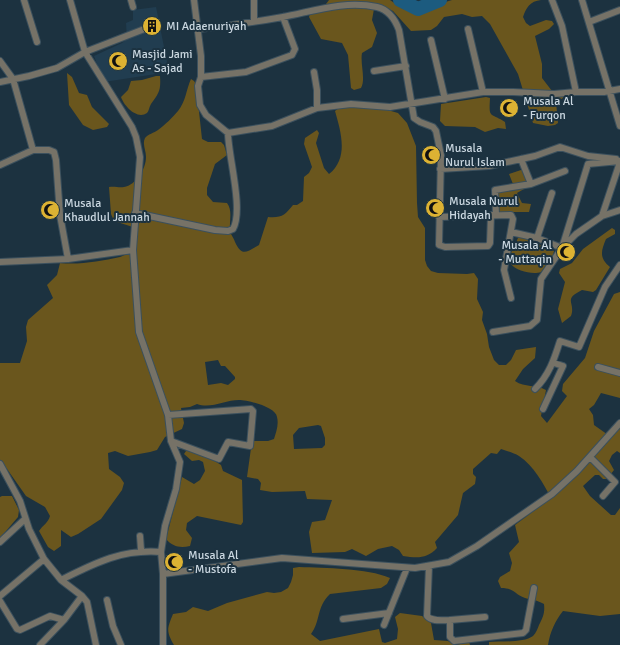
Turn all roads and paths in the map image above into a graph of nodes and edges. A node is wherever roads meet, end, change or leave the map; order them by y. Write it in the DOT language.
graph roads {
  1 [pos="24,0"];
  2 [pos="70,0"];
  3 [pos="194,0"];
  4 [pos="254,0"];
  5 [pos="552,0"];
  6 [pos="582,0"];
  7 [pos="620,10"];
  8 [pos="283,16"];
  9 [pos="254,21"];
  10 [pos="589,22"];
  11 [pos="147,28"];
  12 [pos="199,29"];
  13 [pos="468,29"];
  14 [pos="431,40"];
  15 [pos="37,42"];
  16 [pos="85,52"];
  17 [pos="0,61"];
  18 [pos="406,66"];
  19 [pos="374,71"];
  20 [pos="314,72"];
  21 [pos="201,76"];
  22 [pos="13,79"];
  23 [pos="0,82"];
  24 [pos="620,89"];
  25 [pos="610,91"];
  26 [pos="483,92"];
  27 [pos="576,92"];
  28 [pos="445,99"];
  29 [pos="412,103"];
  30 [pos="317,108"];
  31 [pos="620,126"];
  32 [pos="228,133"];
  33 [pos="33,150"];
  34 [pos="521,159"];
  35 [pos="620,161"];
  36 [pos="0,165"];
  37 [pos="440,168"];
  38 [pos="565,171"];
  39 [pos="531,184"];
  40 [pos="552,193"];
  41 [pos="620,210"];
  42 [pos="135,213"];
  43 [pos="493,215"];
  44 [pos="602,216"];
  45 [pos="439,218"];
  46 [pos="511,232"];
  47 [pos="537,238"];
  48 [pos="562,248"];
  49 [pos="133,250"];
  50 [pos="68,259"];
  51 [pos="0,262"];
  52 [pos="620,265"];
  53 [pos="511,298"];
  54 [pos="493,332"];
  55 [pos="554,363"];
  56 [pos="598,367"];
  57 [pos="548,374"];
  58 [pos="620,374"];
  59 [pos="557,379"];
  60 [pos="535,389"];
  61 [pos="543,409"];
  62 [pos="168,414"];
  63 [pos="620,423"];
  64 [pos="171,441"];
  65 [pos="590,457"];
  66 [pos="0,464"];
  67 [pos="618,479"];
  68 [pos="603,496"];
  69 [pos="25,519"];
  70 [pos="140,536"];
  71 [pos="0,542"];
  72 [pos="140,550"];
  73 [pos="161,552"];
  74 [pos="44,559"];
  75 [pos="429,566"];
  76 [pos="407,568"];
  77 [pos="163,574"];
  78 [pos="61,580"];
  79 [pos="534,588"];
  80 [pos="0,596"];
  81 [pos="82,596"];
  82 [pos="107,600"];
  83 [pos="0,601"];
  84 [pos="389,613"];
  85 [pos="485,617"];
  86 [pos="64,620"];
  87 [pos="343,620"];
  88 [pos="450,620"];
  89 [pos="384,626"];
  90 [pos="40,645"];
  91 [pos="96,645"];
  92 [pos="121,645"];
  93 [pos="162,645"];
  1 -- 15 [label="street"];
  2 -- 16 [label="street"];
  3 -- 12 [label="street"];
  4 -- 9 [label="street"];
  5 -- 27 [label="street"];
  6 -- 10 [label="street"];
  7 -- 10 [label="street"];
  8 -- 9 [label="street"];
  8 -- 18 [label="street"];
  8 -- 21 [label="street"];
  9 -- 12 [label="street"];
  10 -- 25 [label="street"];
  11 -- 16 [label="street"];
  12 -- 21 [label="street"];
  13 -- 26 [label="street"];
  14 -- 28 [label="street"];
  16 -- 22 [label="street"];
  16 -- 42 [label="street"];
  17 -- 22 [label="street"];
  18 -- 19 [label="street"];
  18 -- 29 [label="street"];
  20 -- 30 [label="street"];
  21 -- 32 [label="street"];
  22 -- 23 [label="street"];
  22 -- 33 [label="street"];
  24 -- 25 [label="street"];
  25 -- 27 [label="street"];
  25 -- 31 [label="street"];
  26 -- 27 [label="street"];
  26 -- 28 [label="street"];
  28 -- 29 [label="street"];
  29 -- 30 [label="street"];
  29 -- 37 [label="street"];
  30 -- 32 [label="street"];
  32 -- 42 [label="street"];
  33 -- 36 [label="street"];
  33 -- 50 [label="street"];
  34 -- 35 [label="street"];
  34 -- 37 [label="street"];
  34 -- 39 [label="street"];
  35 -- 44 [label="street"];
  35 -- 48 [label="street"];
  37 -- 45 [label="street"];
  38 -- 39 [label="street"];
  39 -- 43 [label="street"];
  40 -- 47 [label="street"];
  41 -- 44 [label="street"];
  42 -- 49 [label="street"];
  43 -- 45 [label="street"];
  43 -- 45 [label="street"];
  43 -- 46 [label="street"];
  44 -- 48 [label="street"];
  46 -- 47 [label="street"];
  46 -- 53 [label="street"];
  47 -- 48 [label="street"];
  48 -- 54 [label="street"];
  49 -- 50 [label="street"];
  49 -- 62 [label="street"];
  50 -- 51 [label="street"];
  52 -- 55 [label="street"];
  55 -- 57 [label="street"];
  55 -- 59 [label="street"];
  56 -- 58 [label="street"];
  57 -- 59 [label="street"];
  57 -- 60 [label="street"];
  59 -- 61 [label="street"];
  62 -- 64 [label="street"];
  62 -- 64 [label="street"];
  63 -- 65 [label="street"];
  64 -- 73 [label="street"];
  65 -- 67 [label="street"];
  65 -- 75 [label="street"];
  66 -- 69 [label="street"];
  67 -- 68 [label="street"];
  69 -- 71 [label="street"];
  69 -- 74 [label="street"];
  70 -- 72 [label="street"];
  72 -- 73 [label="street"];
  72 -- 78 [label="street"];
  73 -- 77 [label="street"];
  74 -- 78 [label="street"];
  74 -- 80 [label="street"];
  75 -- 76 [label="street"];
  75 -- 88 [label="street"];
  76 -- 77 [label="street"];
  76 -- 84 [label="street"];
  77 -- 93 [label="street"];
  78 -- 81 [label="street"];
  79 -- 88 [label="street"];
  81 -- 86 [label="street"];
  81 -- 91 [label="street"];
  82 -- 92 [label="street"];
  83 -- 86 [label="street"];
  84 -- 87 [label="street"];
  84 -- 89 [label="street"];
  85 -- 88 [label="street"];
  86 -- 90 [label="street"];
}
